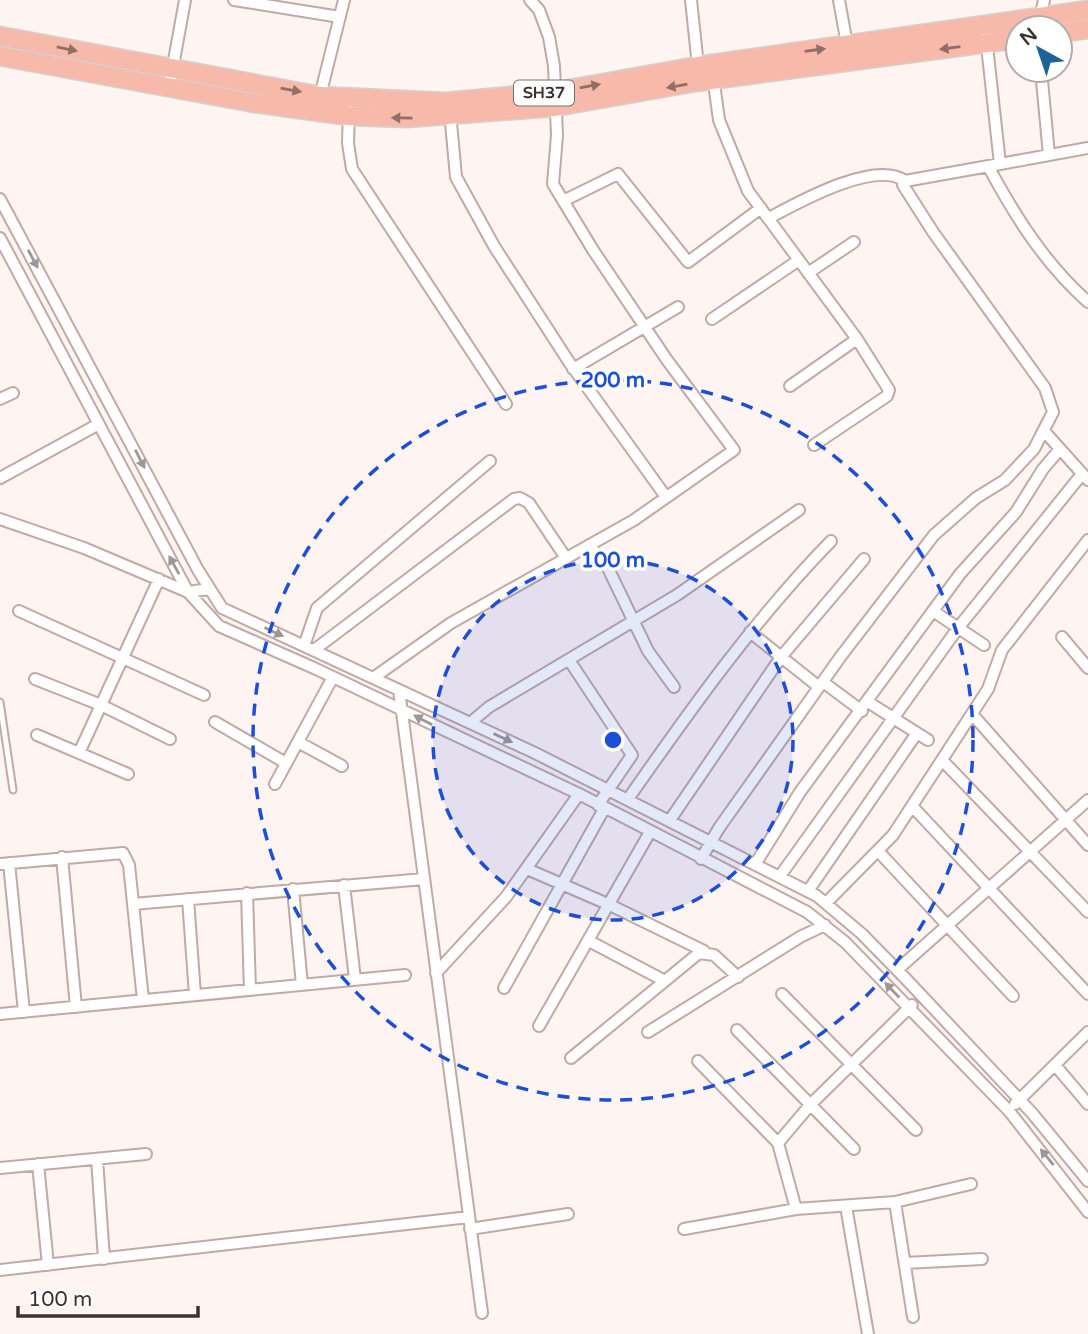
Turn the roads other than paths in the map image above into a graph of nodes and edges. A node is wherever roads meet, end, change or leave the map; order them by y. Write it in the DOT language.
graph roads {
  1 [pos="185,0"];
  2 [pos="234,0"];
  3 [pos="344,0"];
  4 [pos="530,0"];
  5 [pos="691,0"];
  6 [pos="839,0"];
  7 [pos="1088,10"];
  8 [pos="1050,14"];
  9 [pos="340,18"];
  10 [pos="1004,27"];
  11 [pos="985,34"];
  12 [pos="0,36"];
  13 [pos="1004,37"];
  14 [pos="848,55"];
  15 [pos="0,56"];
  16 [pos="173,70"];
  17 [pos="707,71"];
  18 [pos="1042,84"];
  19 [pos="169,88"];
  20 [pos="320,96"];
  21 [pos="554,100"];
  22 [pos="350,107"];
  23 [pos="450,109"];
  24 [pos="1088,148"];
  25 [pos="1049,155"];
  26 [pos="1000,164"];
  27 [pos="988,166"];
  28 [pos="905,181"];
  29 [pos="0,199"];
  30 [pos="563,201"];
  31 [pos="765,213"];
  32 [pos="0,238"];
  33 [pos="854,242"];
  34 [pos="799,260"];
  35 [pos="808,273"];
  36 [pos="1088,302"];
  37 [pos="678,307"];
  38 [pos="712,319"];
  39 [pos="645,327"];
  40 [pos="857,340"];
  41 [pos="573,369"];
  42 [pos="790,386"];
  43 [pos="13,393"];
  44 [pos="0,399"];
  45 [pos="506,404"];
  46 [pos="97,425"];
  47 [pos="1044,431"];
  48 [pos="814,444"];
  49 [pos="1060,449"];
  50 [pos="490,461"];
  51 [pos="1085,477"];
  52 [pos="0,478"];
  53 [pos="666,497"];
  54 [pos="799,510"];
  55 [pos="0,519"];
  56 [pos="1088,540"];
  57 [pos="831,541"];
  58 [pos="589,545"];
  59 [pos="566,558"];
  60 [pos="864,559"];
  61 [pos="159,579"];
  62 [pos="209,589"];
  63 [pos="188,592"];
  64 [pos="19,611"];
  65 [pos="933,611"];
  66 [pos="635,620"];
  67 [pos="958,628"];
  68 [pos="750,632"];
  69 [pos="1062,637"];
  70 [pos="984,645"];
  71 [pos="309,648"];
  72 [pos="781,657"];
  73 [pos="122,658"];
  74 [pos="569,660"];
  75 [pos="1088,668"];
  76 [pos="333,677"];
  77 [pos="373,678"];
  78 [pos="35,679"];
  79 [pos="821,685"];
  80 [pos="674,687"];
  81 [pos="399,690"];
  82 [pos="204,695"];
  83 [pos="0,702"];
  84 [pos="101,705"];
  85 [pos="865,707"];
  86 [pos="400,708"];
  87 [pos="972,713"];
  88 [pos="1,715"];
  89 [pos="891,718"];
  90 [pos="215,722"];
  91 [pos="470,723"];
  92 [pos="917,733"];
  93 [pos="37,735"];
  94 [pos="170,739"];
  95 [pos="928,740"];
  96 [pos="298,742"];
  97 [pos="79,753"];
  98 [pos="942,760"];
  99 [pos="286,763"];
  100 [pos="342,766"];
  101 [pos="128,774"];
  102 [pos="275,784"];
  103 [pos="13,790"];
  104 [pos="610,790"];
  105 [pos="579,794"];
  106 [pos="628,799"];
  107 [pos="1088,800"];
  108 [pos="912,806"];
  109 [pos="601,807"];
  110 [pos="1067,819"];
  111 [pos="670,820"];
  112 [pos="650,832"];
  113 [pos="712,841"];
  114 [pos="1088,845"];
  115 [pos="1028,851"];
  116 [pos="879,852"];
  117 [pos="62,857"];
  118 [pos="701,859"];
  119 [pos="5,863"];
  120 [pos="756,863"];
  121 [pos="527,869"];
  122 [pos="780,876"];
  123 [pos="424,880"];
  124 [pos="344,885"];
  125 [pos="562,885"];
  126 [pos="988,887"];
  127 [pos="293,889"];
  128 [pos="808,891"];
  129 [pos="247,893"];
  130 [pos="188,899"];
  131 [pos="826,903"];
  132 [pos="133,904"];
  133 [pos="610,905"];
  134 [pos="1088,912"];
  135 [pos="825,925"];
  136 [pos="946,925"];
  137 [pos="589,941"];
  138 [pos="704,951"];
  139 [pos="897,970"];
  140 [pos="436,973"];
  141 [pos="405,975"];
  142 [pos="738,977"];
  143 [pos="355,979"];
  144 [pos="665,981"];
  145 [pos="302,985"];
  146 [pos="504,988"];
  147 [pos="250,990"];
  148 [pos="782,993"];
  149 [pos="195,995"];
  150 [pos="1088,995"];
  151 [pos="922,996"];
  152 [pos="1013,996"];
  153 [pos="143,1000"];
  154 [pos="76,1007"];
  155 [pos="909,1008"];
  156 [pos="24,1012"];
  157 [pos="0,1014"];
  158 [pos="539,1026"];
  159 [pos="737,1030"];
  160 [pos="648,1032"];
  161 [pos="1088,1032"];
  162 [pos="571,1058"];
  163 [pos="698,1061"];
  164 [pos="852,1065"];
  165 [pos="1055,1065"];
  166 [pos="1019,1100"];
  167 [pos="1088,1104"];
  168 [pos="810,1105"];
  169 [pos="1009,1111"];
  170 [pos="916,1130"];
  171 [pos="778,1143"];
  172 [pos="854,1149"];
  173 [pos="146,1154"];
  174 [pos="97,1159"];
  175 [pos="38,1164"];
  176 [pos="0,1168"];
  177 [pos="1087,1177"];
  178 [pos="971,1184"];
  179 [pos="895,1202"];
  180 [pos="846,1206"];
  181 [pos="796,1209"];
  182 [pos="1088,1212"];
  183 [pos="568,1214"];
  184 [pos="470,1223"];
  185 [pos="684,1229"];
  186 [pos="104,1259"];
  187 [pos="982,1259"];
  188 [pos="905,1263"];
  189 [pos="48,1265"];
  190 [pos="0,1270"];
  191 [pos="482,1313"];
  192 [pos="913,1317"];
  193 [pos="868,1334"];
  1 -- 16 [label="street"];
  2 -- 9 [label="street"];
  3 -- 9 [label="street"];
  4 -- 21 [label="street"];
  5 -- 17 [label="street"];
  6 -- 14 [label="street"];
  7 -- 8 [label="main road, SH37"];
  9 -- 20 [label="street"];
  10 -- 11 [label="main road, SH37"];
  11 -- 13 [label="main road, SH37"];
  11 -- 14 [label="main road, SH37"];
  11 -- 26 [label="street"];
  12 -- 16 [label="main road, SH37, one-way"];
  14 -- 17 [label="main road, SH37"];
  15 -- 19 [label="main road, SH37"];
  16 -- 19 [label="street"];
  16 -- 20 [label="main road, SH37, one-way"];
  17 -- 21 [label="main road, SH37"];
  17 -- 31 [label="street"];
  18 -- 25 [label="street"];
  19 -- 22 [label="main road, SH37"];
  20 -- 22 [label="main road, SH37"];
  21 -- 23 [label="main road, SH37"];
  21 -- 30 [label="street"];
  22 -- 23 [label="main road, SH37"];
  22 -- 45 [label="street"];
  23 -- 41 [label="street"];
  24 -- 25 [label="street"];
  25 -- 26 [label="street"];
  26 -- 27 [label="street"];
  27 -- 28 [label="street"];
  27 -- 36 [label="street"];
  28 -- 31 [label="street"];
  28 -- 47 [label="street"];
  29 -- 62 [label="street, one-way"];
  30 -- 31 [label="street"];
  30 -- 39 [label="street"];
  31 -- 34 [label="street"];
  32 -- 46 [label="street"];
  33 -- 35 [label="street"];
  34 -- 35 [label="street"];
  34 -- 38 [label="street"];
  35 -- 40 [label="street"];
  37 -- 39 [label="street"];
  39 -- 41 [label="street"];
  39 -- 53 [label="street"];
  40 -- 42 [label="street"];
  40 -- 48 [label="street"];
  41 -- 53 [label="street"];
  43 -- 44 [label="street"];
  46 -- 52 [label="street"];
  63 -- 46 [label="street, one-way"];
  47 -- 49 [label="street"];
  47 -- 79 [label="street"];
  49 -- 51 [label="street"];
  49 -- 65 [label="street"];
  50 -- 71 [label="street"];
  51 -- 67 [label="street"];
  53 -- 58 [label="street"];
  54 -- 66 [label="street"];
  55 -- 61 [label="street"];
  56 -- 87 [label="street"];
  57 -- 68 [label="street"];
  58 -- 59 [label="street"];
  58 -- 66 [label="street"];
  59 -- 71 [label="street"];
  59 -- 77 [label="street"];
  60 -- 72 [label="street"];
  61 -- 63 [label="street"];
  61 -- 73 [label="street"];
  62 -- 63 [label="street"];
  62 -- 71 [label="street, one-way"];
  63 -- 76 [label="street"];
  64 -- 73 [label="street"];
  65 -- 67 [label="street"];
  65 -- 85 [label="street"];
  66 -- 74 [label="street"];
  66 -- 80 [label="street"];
  67 -- 70 [label="street"];
  67 -- 89 [label="street"];
  68 -- 72 [label="street"];
  68 -- 106 [label="street"];
  69 -- 75 [label="street"];
  71 -- 77 [label="street"];
  72 -- 79 [label="street"];
  72 -- 111 [label="street"];
  73 -- 82 [label="street"];
  73 -- 84 [label="street"];
  74 -- 91 [label="street"];
  74 -- 104 [label="street"];
  76 -- 86 [label="street"];
  76 -- 96 [label="street"];
  77 -- 81 [label="street"];
  78 -- 84 [label="street"];
  79 -- 85 [label="street"];
  79 -- 113 [label="street"];
  81 -- 86 [label="street"];
  81 -- 91 [label="street"];
  83 -- 88 [label="lane"];
  84 -- 94 [label="street"];
  84 -- 97 [label="street"];
  85 -- 89 [label="street"];
  85 -- 120 [label="street"];
  105 -- 86 [label="street, one-way"];
  86 -- 123 [label="street"];
  87 -- 98 [label="street"];
  87 -- 110 [label="street"];
  88 -- 103 [label="lane"];
  89 -- 92 [label="street"];
  89 -- 122 [label="street"];
  90 -- 99 [label="street"];
  91 -- 104 [label="street, one-way"];
  92 -- 95 [label="street"];
  92 -- 128 [label="street"];
  93 -- 97 [label="street"];
  96 -- 99 [label="street"];
  96 -- 100 [label="street"];
  97 -- 101 [label="street"];
  98 -- 108 [label="street"];
  98 -- 115 [label="street"];
  99 -- 102 [label="street"];
  104 -- 106 [label="street"];
  104 -- 109 [label="street"];
  105 -- 109 [label="street"];
  105 -- 121 [label="street"];
  106 -- 111 [label="street"];
  107 -- 110 [label="street"];
  108 -- 116 [label="street"];
  108 -- 126 [label="street"];
  109 -- 112 [label="street"];
  109 -- 125 [label="street"];
  110 -- 114 [label="street"];
  110 -- 115 [label="street"];
  111 -- 113 [label="street"];
  112 -- 118 [label="street"];
  112 -- 133 [label="street"];
  113 -- 118 [label="street"];
  113 -- 120 [label="street"];
  115 -- 126 [label="street"];
  115 -- 134 [label="street"];
  116 -- 131 [label="street"];
  116 -- 136 [label="street"];
  117 -- 119 [label="street"];
  117 -- 132 [label="street"];
  117 -- 154 [label="street"];
  118 -- 135 [label="street"];
  119 -- 156 [label="street"];
  120 -- 122 [label="street"];
  121 -- 125 [label="street"];
  121 -- 140 [label="street"];
  122 -- 128 [label="street"];
  123 -- 124 [label="street"];
  123 -- 140 [label="street"];
  124 -- 127 [label="street"];
  124 -- 143 [label="street"];
  125 -- 133 [label="street"];
  125 -- 146 [label="street"];
  126 -- 136 [label="street"];
  126 -- 150 [label="street"];
  127 -- 129 [label="street"];
  127 -- 145 [label="street"];
  128 -- 131 [label="street"];
  129 -- 130 [label="street"];
  129 -- 147 [label="street"];
  130 -- 132 [label="street"];
  130 -- 149 [label="street"];
  131 -- 139 [label="street"];
  132 -- 153 [label="street"];
  133 -- 137 [label="street"];
  133 -- 138 [label="street"];
  135 -- 142 [label="street"];
  155 -- 135 [label="street, one-way"];
  136 -- 139 [label="street"];
  136 -- 152 [label="street"];
  137 -- 144 [label="street"];
  137 -- 158 [label="street"];
  138 -- 142 [label="street"];
  138 -- 144 [label="street"];
  139 -- 151 [label="street"];
  140 -- 184 [label="street"];
  141 -- 143 [label="street"];
  142 -- 160 [label="street"];
  143 -- 145 [label="street"];
  144 -- 162 [label="street"];
  145 -- 147 [label="street"];
  147 -- 149 [label="street"];
  148 -- 164 [label="street"];
  149 -- 153 [label="street"];
  151 -- 155 [label="street"];
  151 -- 166 [label="street"];
  153 -- 154 [label="street"];
  154 -- 156 [label="street"];
  155 -- 164 [label="street"];
  155 -- 169 [label="street"];
  156 -- 157 [label="street"];
  159 -- 168 [label="street"];
  161 -- 165 [label="street"];
  163 -- 171 [label="street"];
  164 -- 168 [label="street"];
  164 -- 170 [label="street"];
  165 -- 166 [label="street"];
  165 -- 167 [label="street"];
  166 -- 169 [label="street"];
  166 -- 177 [label="street"];
  168 -- 171 [label="street"];
  168 -- 172 [label="street"];
  182 -- 169 [label="street, one-way"];
  171 -- 181 [label="street"];
  173 -- 174 [label="street"];
  174 -- 175 [label="street"];
  174 -- 186 [label="street"];
  175 -- 176 [label="street"];
  175 -- 189 [label="street"];
  178 -- 179 [label="street"];
  179 -- 180 [label="street"];
  179 -- 188 [label="street"];
  180 -- 181 [label="street"];
  180 -- 193 [label="street"];
  181 -- 185 [label="street"];
  183 -- 184 [label="street"];
  184 -- 186 [label="street"];
  184 -- 191 [label="street"];
  186 -- 189 [label="street"];
  187 -- 188 [label="street"];
  188 -- 192 [label="street"];
  189 -- 190 [label="street"];
}
